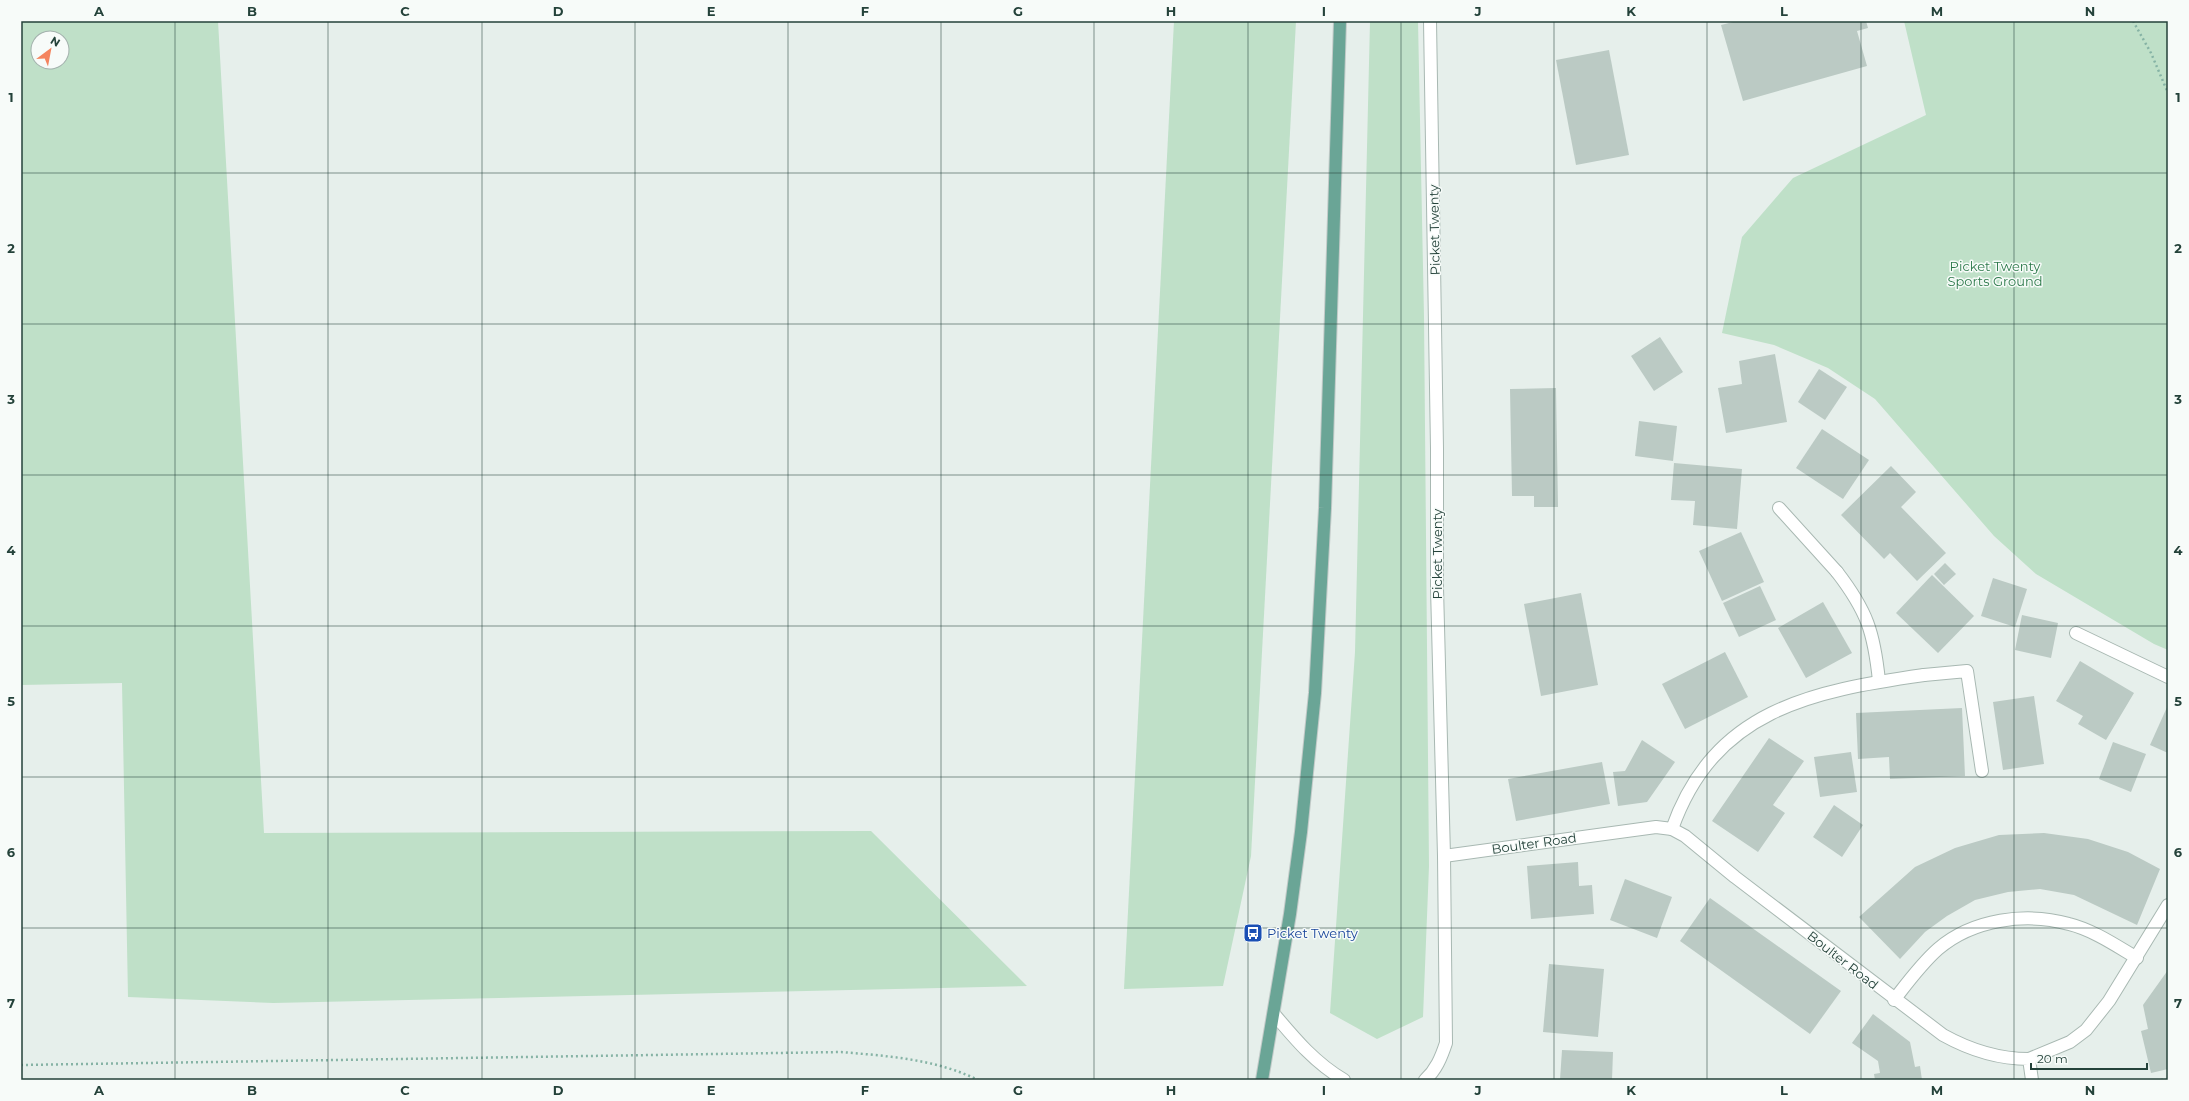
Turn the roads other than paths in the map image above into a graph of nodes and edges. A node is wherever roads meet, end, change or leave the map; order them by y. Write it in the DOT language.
graph roads {
  1 [pos="1340,21"];
  2 [pos="1430,21"];
  3 [pos="1779,508"];
  4 [pos="2076,633"];
  5 [pos="2168,677"];
  6 [pos="1879,681"];
  7 [pos="1982,771"];
  8 [pos="1672,829"];
  9 [pos="1444,856"];
  10 [pos="2168,905"];
  11 [pos="2137,958"];
  12 [pos="1894,1000"];
  13 [pos="1274,1014"];
  14 [pos="2029,1059"];
  15 [pos="1262,1080"];
  16 [pos="1344,1080"];
  17 [pos="1425,1080"];
  18 [pos="2032,1080"];
  1 -- 13 [label="main road"];
  2 -- 9 [label="street, Picket Twenty"];
  3 -- 6 [label="street"];
  4 -- 5 [label="street"];
  6 -- 7 [label="street"];
  6 -- 8 [label="street"];
  8 -- 9 [label="street, Boulter Road"];
  8 -- 12 [label="street, Boulter Road"];
  9 -- 17 [label="street, Picket Twenty"];
  10 -- 11 [label="street, Boulter Road"];
  11 -- 12 [label="street"];
  11 -- 14 [label="street, Boulter Road"];
  12 -- 14 [label="street, Boulter Road"];
  13 -- 15 [label="main road"];
  13 -- 16 [label="street"];
  14 -- 18 [label="street"];
}
